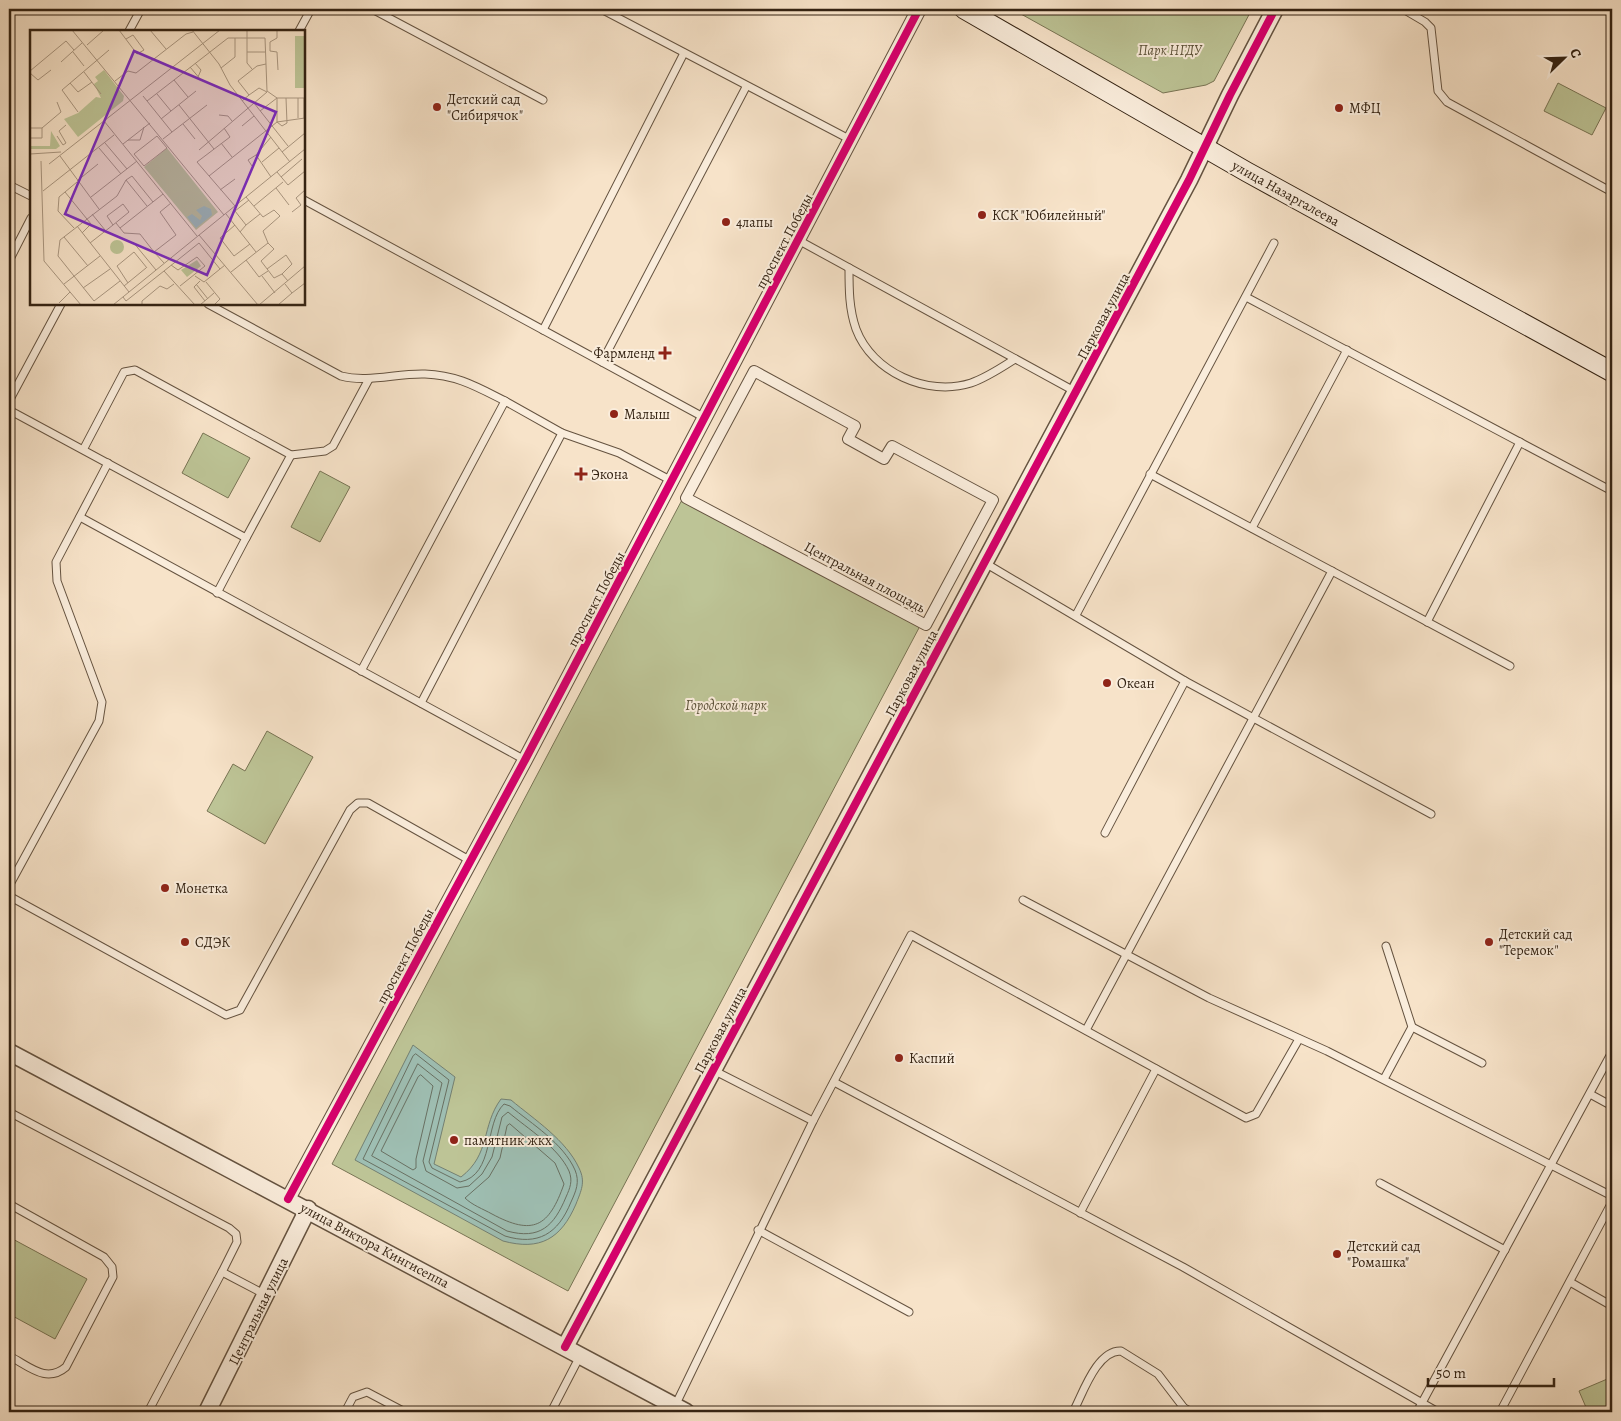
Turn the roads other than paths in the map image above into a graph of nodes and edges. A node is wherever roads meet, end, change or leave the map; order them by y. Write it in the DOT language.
graph roads {
  1 [pos="141,9"];
  2 [pos="310,9"];
  3 [pos="372,9"];
  4 [pos="601,9"];
  5 [pos="920,9"];
  6 [pos="964,9"];
  7 [pos="1275,9"];
  8 [pos="1403,9"];
  9 [pos="130,30"];
  10 [pos="299,30"];
  11 [pos="684,53"];
  12 [pos="746,86"];
  13 [pos="544,100"];
  14 [pos="851,140"];
  15 [pos="1205,147"];
  16 [pos="9,185"];
  17 [pos="1612,192"];
  18 [pos="30,196"];
  19 [pos="305,201"];
  20 [pos="30,220"];
  21 [pos="798,240"];
  22 [pos="1274,243"];
  23 [pos="9,261"];
  24 [pos="849,268"];
  25 [pos="1246,297"];
  26 [pos="60,305"];
  27 [pos="210,305"];
  28 [pos="543,330"];
  29 [pos="1348,350"];
  30 [pos="1015,359"];
  31 [pos="602,362"];
  32 [pos="754,371"];
  33 [pos="1612,372"];
  34 [pos="369,378"];
  35 [pos="1076,392"];
  36 [pos="9,401"];
  37 [pos="505,401"];
  38 [pos="9,410"];
  39 [pos="705,418"];
  40 [pos="562,433"];
  41 [pos="1520,442"];
  42 [pos="82,450"];
  43 [pos="291,455"];
  44 [pos="108,463"];
  45 [pos="1150,474"];
  46 [pos="672,481"];
  47 [pos="1612,491"];
  48 [pos="80,518"];
  49 [pos="1252,528"];
  50 [pos="246,538"];
  51 [pos="984,563"];
  52 [pos="1332,571"];
  53 [pos="217,593"];
  54 [pos="1076,615"];
  55 [pos="1427,622"];
  56 [pos="1510,666"];
  57 [pos="361,671"];
  58 [pos="1185,681"];
  59 [pos="421,703"];
  60 [pos="1253,718"];
  61 [pos="525,760"];
  62 [pos="1431,814"];
  63 [pos="1105,833"];
  64 [pos="471,860"];
  65 [pos="9,886"];
  66 [pos="9,896"];
  67 [pos="1023,900"];
  68 [pos="1386,946"];
  69 [pos="1126,954"];
  70 [pos="1412,1026"];
  71 [pos="1086,1030"];
  72 [pos="1299,1039"];
  73 [pos="9,1052"];
  74 [pos="1612,1052"];
  75 [pos="1482,1063"];
  76 [pos="1156,1069"];
  77 [pos="713,1070"];
  78 [pos="1384,1079"];
  79 [pos="834,1082"];
  80 [pos="1590,1094"];
  81 [pos="1612,1106"];
  82 [pos="9,1112"];
  83 [pos="813,1121"];
  84 [pos="1552,1164"];
  85 [pos="1380,1183"];
  86 [pos="1612,1196"];
  87 [pos="288,1199"];
  88 [pos="1612,1202"];
  89 [pos="9,1204"];
  90 [pos="308,1209"];
  91 [pos="1080,1213"];
  92 [pos="758,1230"];
  93 [pos="1505,1250"];
  94 [pos="222,1272"];
  95 [pos="1570,1282"];
  96 [pos="266,1296"];
  97 [pos="1612,1306"];
  98 [pos="909,1312"];
  99 [pos="565,1347"];
  100 [pos="580,1355"];
  101 [pos="9,1356"];
  102 [pos="1422,1404"];
  103 [pos="1075,1408"];
  104 [pos="680,1409"];
  105 [pos="1183,1410"];
  106 [pos="148,1412"];
  107 [pos="207,1412"];
  108 [pos="345,1412"];
  109 [pos="405,1412"];
  110 [pos="550,1412"];
  111 [pos="1192,1412"];
  112 [pos="1417,1412"];
  113 [pos="1438,1412"];
  114 [pos="1500,1412"];
  1 -- 9 [label="lane"];
  2 -- 10 [label="lane"];
  3 -- 13 [label="lane"];
  4 -- 11 [label="lane"];
  5 -- 14 [label="street, проспект Победы"];
  6 -- 15 [label="main road, улица Назаргалеева"];
  7 -- 15 [label="street, Парковая улица"];
  8 -- 17 [label="lane"];
  11 -- 12 [label="lane"];
  11 -- 28 [label="lane"];
  12 -- 14 [label="lane"];
  12 -- 31 [label="lane"];
  14 -- 21 [label="street, проспект Победы"];
  15 -- 33 [label="main road, улица Назаргалеева"];
  15 -- 35 [label="street, Парковая улица"];
  16 -- 18 [label="lane"];
  19 -- 28 [label="lane"];
  20 -- 23 [label="lane"];
  21 -- 24 [label="lane"];
  21 -- 39 [label="street, проспект Победы"];
  22 -- 25 [label="lane"];
  24 -- 30 [label="lane"];
  24 -- 30 [label="lane"];
  25 -- 29 [label="lane"];
  25 -- 45 [label="lane"];
  26 -- 36 [label="lane"];
  27 -- 34 [label="lane"];
  28 -- 31 [label="lane"];
  29 -- 41 [label="lane"];
  29 -- 49 [label="lane"];
  30 -- 35 [label="lane"];
  31 -- 39 [label="lane"];
  32 -- 32 [label="street, Центральная площадь"];
  34 -- 37 [label="lane"];
  34 -- 43 [label="lane"];
  35 -- 51 [label="street, Парковая улица"];
  37 -- 40 [label="lane"];
  37 -- 57 [label="lane"];
  38 -- 42 [label="lane"];
  39 -- 46 [label="street, проспект Победы"];
  40 -- 46 [label="lane"];
  40 -- 59 [label="lane"];
  41 -- 47 [label="lane"];
  41 -- 55 [label="lane"];
  42 -- 43 [label="lane"];
  42 -- 44 [label="lane"];
  43 -- 50 [label="lane"];
  44 -- 48 [label="lane"];
  44 -- 50 [label="lane"];
  45 -- 49 [label="lane"];
  45 -- 54 [label="lane"];
  46 -- 61 [label="street, проспект Победы"];
  48 -- 53 [label="lane"];
  48 -- 65 [label="lane"];
  49 -- 52 [label="lane"];
  50 -- 53 [label="lane"];
  51 -- 54 [label="lane"];
  51 -- 77 [label="street, Парковая улица"];
  52 -- 55 [label="lane"];
  52 -- 60 [label="lane"];
  53 -- 57 [label="lane"];
  54 -- 58 [label="lane"];
  55 -- 56 [label="lane"];
  57 -- 59 [label="lane"];
  58 -- 60 [label="lane"];
  58 -- 63 [label="lane"];
  59 -- 61 [label="lane"];
  60 -- 62 [label="lane"];
  60 -- 69 [label="lane"];
  61 -- 64 [label="street, проспект Победы"];
  64 -- 66 [label="lane"];
  64 -- 87 [label="street, проспект Победы"];
  67 -- 69 [label="lane"];
  68 -- 70 [label="lane"];
  69 -- 71 [label="lane"];
  69 -- 72 [label="lane"];
  70 -- 75 [label="lane"];
  70 -- 78 [label="lane"];
  71 -- 76 [label="lane"];
  71 -- 79 [label="lane"];
  72 -- 76 [label="lane"];
  72 -- 78 [label="lane"];
  73 -- 87 [label="street, улица Виктора Кингисеппа"];
  74 -- 80 [label="lane"];
  76 -- 91 [label="lane"];
  77 -- 83 [label="lane"];
  77 -- 99 [label="street, Парковая улица"];
  78 -- 84 [label="lane"];
  79 -- 83 [label="lane"];
  79 -- 91 [label="lane"];
  80 -- 81 [label="lane"];
  80 -- 84 [label="lane"];
  82 -- 94 [label="lane"];
  83 -- 92 [label="lane"];
  84 -- 86 [label="lane"];
  84 -- 93 [label="lane"];
  85 -- 93 [label="lane"];
  87 -- 90 [label="street, улица Виктора Кингисеппа"];
  88 -- 95 [label="lane"];
  89 -- 101 [label="lane"];
  90 -- 96 [label="street, Центральная улица"];
  90 -- 99 [label="street, улица Виктора Кингисеппа"];
  91 -- 102 [label="lane"];
  92 -- 98 [label="lane"];
  92 -- 104 [label="lane"];
  93 -- 102 [label="lane"];
  94 -- 96 [label="lane"];
  94 -- 106 [label="lane"];
  95 -- 97 [label="lane"];
  95 -- 114 [label="lane"];
  96 -- 107 [label="street, Центральная улица"];
  99 -- 100 [label="street, улица Виктора Кингисеппа"];
  100 -- 104 [label="street, улица Виктора Кингисеппа"];
  100 -- 110 [label="lane"];
  102 -- 112 [label="lane"];
  102 -- 113 [label="lane"];
  103 -- 105 [label="lane"];
  105 -- 111 [label="lane"];
  108 -- 109 [label="lane"];
}
